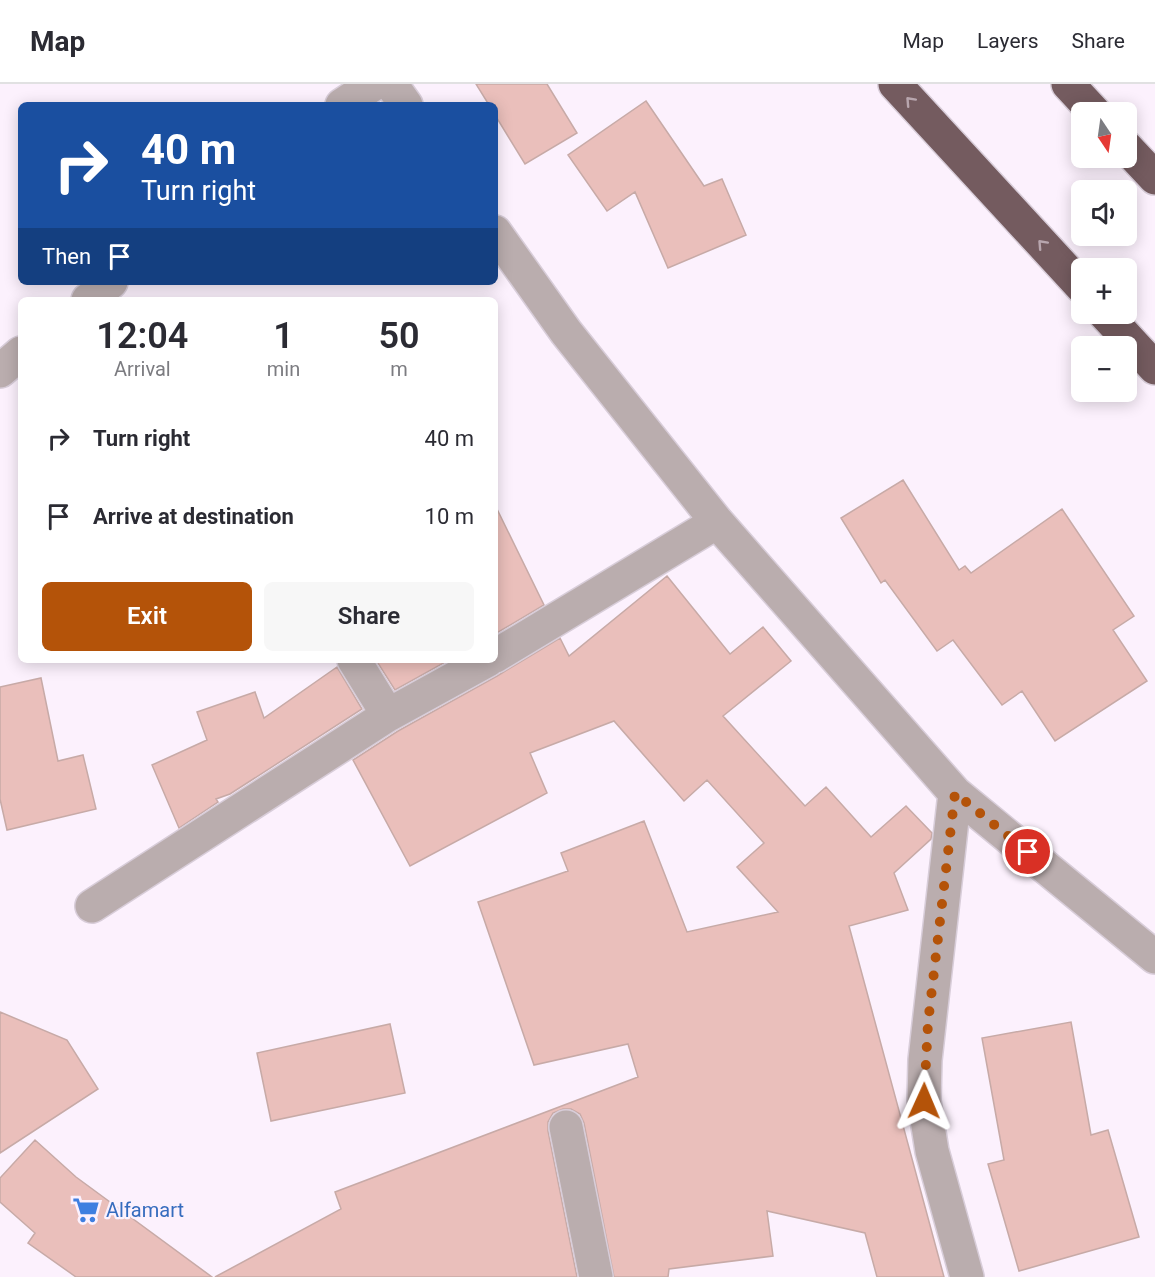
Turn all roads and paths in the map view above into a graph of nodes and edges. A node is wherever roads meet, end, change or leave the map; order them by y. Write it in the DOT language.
graph roads {
  1 [pos="374,84"];
  2 [pos="391,84"];
  3 [pos="895,84"];
  4 [pos="1068,84"];
  5 [pos="347,102"];
  6 [pos="404,102"];
  7 [pos="1085,102"];
  8 [pos="1137,159"];
  9 [pos="1155,178"];
  10 [pos="498,236"];
  11 [pos="1071,275"];
  12 [pos="107,285"];
  13 [pos="92,297"];
  14 [pos="1115,324"];
  15 [pos="18,356"];
  16 [pos="1155,368"];
  17 [pos="0,371"];
  18 [pos="717,522"];
  19 [pos="498,654"];
  20 [pos="356,663"];
  21 [pos="482,663"];
  22 [pos="387,715"];
  23 [pos="955,793"];
  24 [pos="92,906"];
  25 [pos="1155,957"];
  26 [pos="566,1127"];
  27 [pos="596,1277"];
  28 [pos="968,1277"];
  1 -- 5 [label="street"];
  2 -- 6 [label="street"];
  11 -- 3 [label="highway, one-way"];
  4 -- 7 [label="highway"];
  8 -- 9 [label="highway"];
  10 -- 18 [label="street"];
  12 -- 13 [label="street"];
  14 -- 16 [label="highway"];
  15 -- 17 [label="street"];
  18 -- 19 [label="street"];
  18 -- 23 [label="street"];
  20 -- 22 [label="street"];
  21 -- 22 [label="street"];
  22 -- 24 [label="street"];
  23 -- 25 [label="street"];
  23 -- 28 [label="street"];
  26 -- 27 [label="street"];
}
